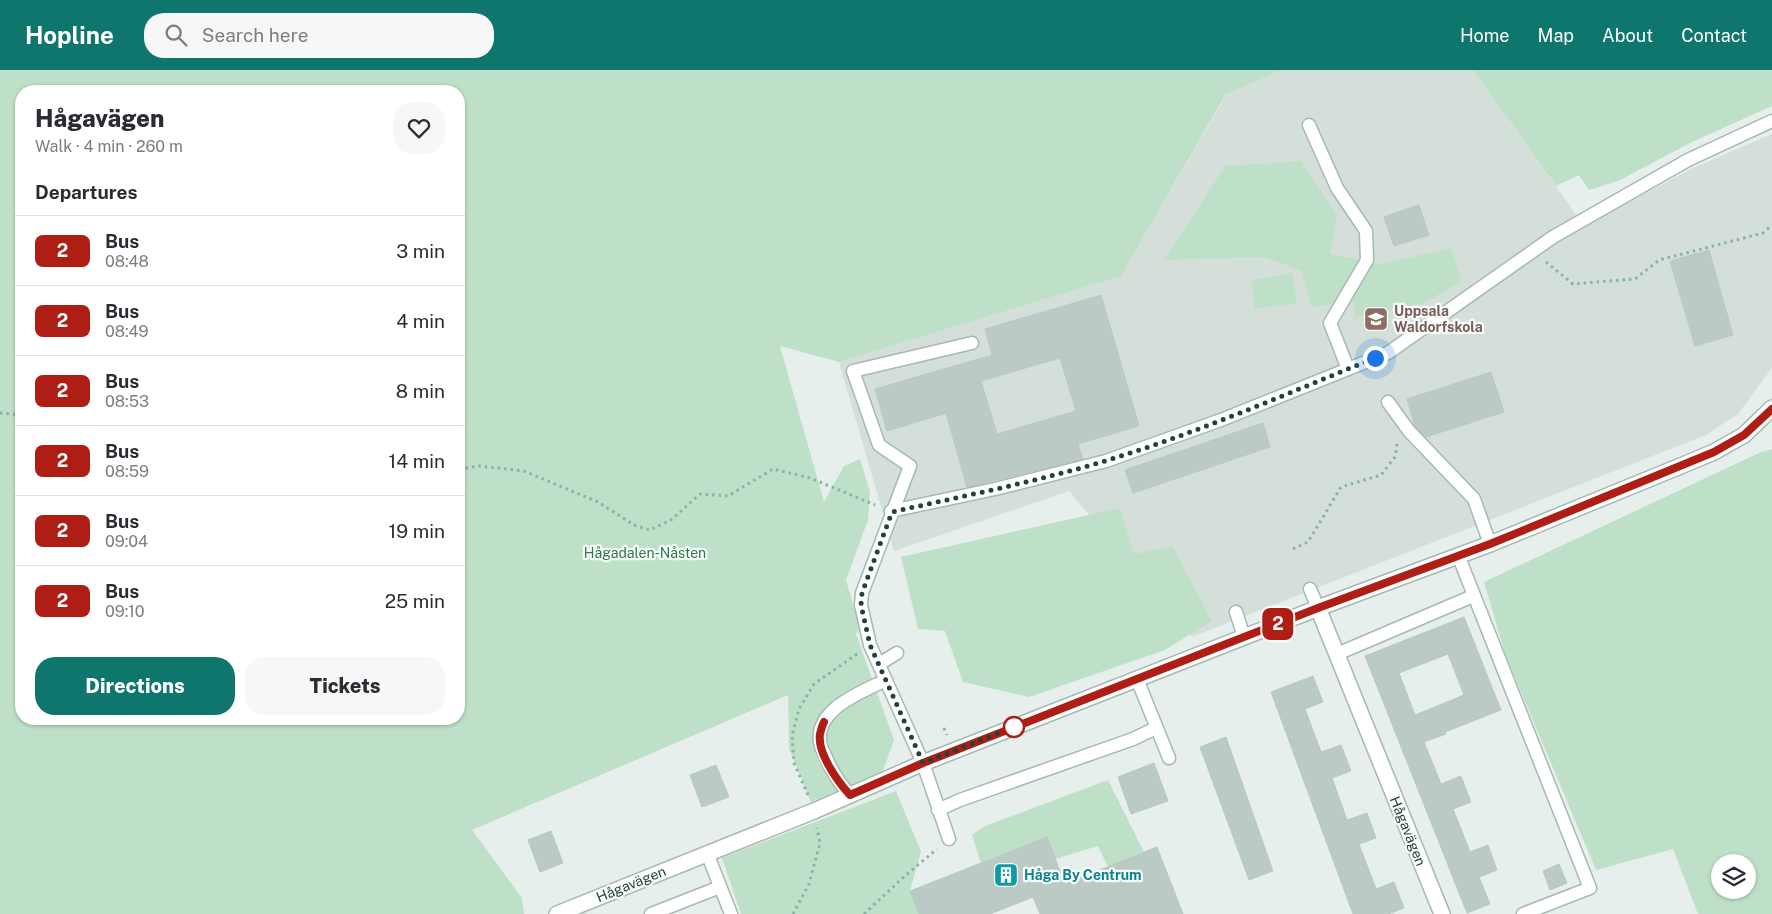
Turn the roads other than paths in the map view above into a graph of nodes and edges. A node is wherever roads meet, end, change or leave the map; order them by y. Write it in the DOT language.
graph roads {
  1 [pos="1772,121"];
  2 [pos="1309,125"];
  3 [pos="972,343"];
  4 [pos="1348,369"];
  5 [pos="1388,402"];
  6 [pos="1772,408"];
  7 [pos="892,512"];
  8 [pos="1490,544"];
  9 [pos="1458,555"];
  10 [pos="1310,589"];
  11 [pos="1473,596"];
  12 [pos="1318,608"];
  13 [pos="1236,612"];
  14 [pos="1244,637"];
  15 [pos="897,653"];
  16 [pos="1337,654"];
  17 [pos="878,664"];
  18 [pos="1137,679"];
  19 [pos="886,680"];
  20 [pos="1156,728"];
  21 [pos="1169,758"];
  22 [pos="923,763"];
  23 [pos="850,795"];
  24 [pos="938,810"];
  25 [pos="949,840"];
  26 [pos="707,854"];
  27 [pos="720,888"];
  28 [pos="557,914"];
  29 [pos="651,914"];
  30 [pos="731,914"];
  31 [pos="1442,914"];
  32 [pos="1523,914"];
  1 -- 4 [label="lane"];
  2 -- 4 [label="lane"];
  3 -- 7 [label="lane"];
  4 -- 7 [label="lane"];
  5 -- 8 [label="lane"];
  6 -- 8 [label="street, Hågavägen"];
  7 -- 17 [label="lane"];
  8 -- 9 [label="street, Hågavägen"];
  9 -- 11 [label="lane"];
  9 -- 12 [label="street, Hågavägen"];
  10 -- 12 [label="lane"];
  11 -- 16 [label="lane"];
  11 -- 32 [label="lane"];
  12 -- 14 [label="street, Hågavägen"];
  12 -- 16 [label="street, Hågavägen"];
  13 -- 14 [label="lane"];
  14 -- 18 [label="street, Hågavägen"];
  15 -- 17 [label="lane"];
  16 -- 31 [label="street, Hågavägen"];
  17 -- 19 [label="lane"];
  18 -- 20 [label="lane"];
  18 -- 22 [label="street, Hågavägen"];
  19 -- 22 [label="lane"];
  19 -- 23 [label="lane"];
  20 -- 21 [label="lane"];
  20 -- 24 [label="lane"];
  22 -- 23 [label="street, Hågavägen"];
  22 -- 24 [label="lane"];
  23 -- 26 [label="street, Hågavägen"];
  24 -- 25 [label="lane"];
  26 -- 27 [label="lane"];
  26 -- 28 [label="street, Hågavägen"];
  27 -- 29 [label="lane"];
  27 -- 30 [label="lane"];
}
